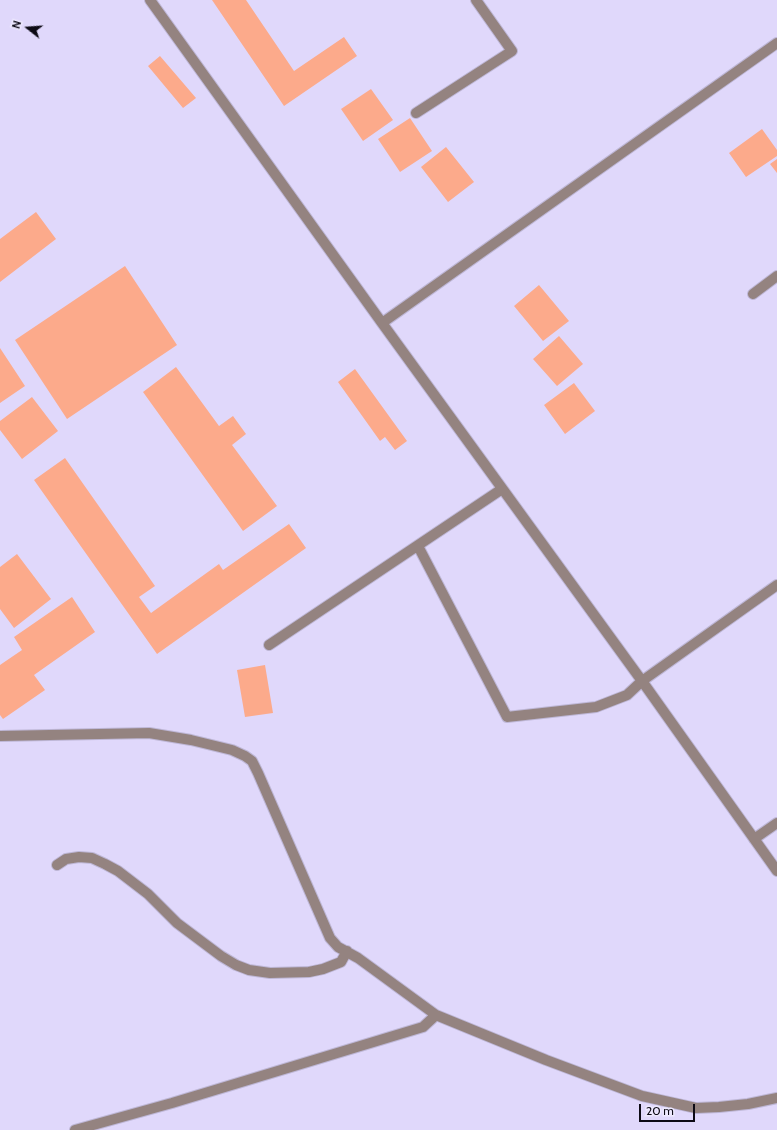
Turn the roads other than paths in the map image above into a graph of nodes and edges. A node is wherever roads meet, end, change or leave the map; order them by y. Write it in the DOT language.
graph roads {
  1 [pos="150,0"];
  2 [pos="476,0"];
  3 [pos="777,43"];
  4 [pos="416,112"];
  5 [pos="777,276"];
  6 [pos="753,294"];
  7 [pos="382,323"];
  8 [pos="502,489"];
  9 [pos="418,546"];
  10 [pos="777,585"];
  11 [pos="269,645"];
  12 [pos="642,681"];
  13 [pos="0,736"];
  14 [pos="777,824"];
  15 [pos="754,839"];
  16 [pos="57,865"];
  17 [pos="777,871"];
  18 [pos="347,951"];
  19 [pos="436,1015"];
  20 [pos="777,1098"];
  21 [pos="74,1130"];
  1 -- 7 [label="street"];
  2 -- 4 [label="street"];
  3 -- 7 [label="street"];
  5 -- 6 [label="street"];
  7 -- 8 [label="street"];
  8 -- 9 [label="street"];
  8 -- 12 [label="street"];
  9 -- 11 [label="street"];
  9 -- 12 [label="street"];
  10 -- 12 [label="street"];
  12 -- 15 [label="street"];
  13 -- 18 [label="street"];
  14 -- 15 [label="street"];
  15 -- 17 [label="street"];
  16 -- 18 [label="street"];
  18 -- 19 [label="street"];
  19 -- 20 [label="street"];
  19 -- 21 [label="street"];
}
